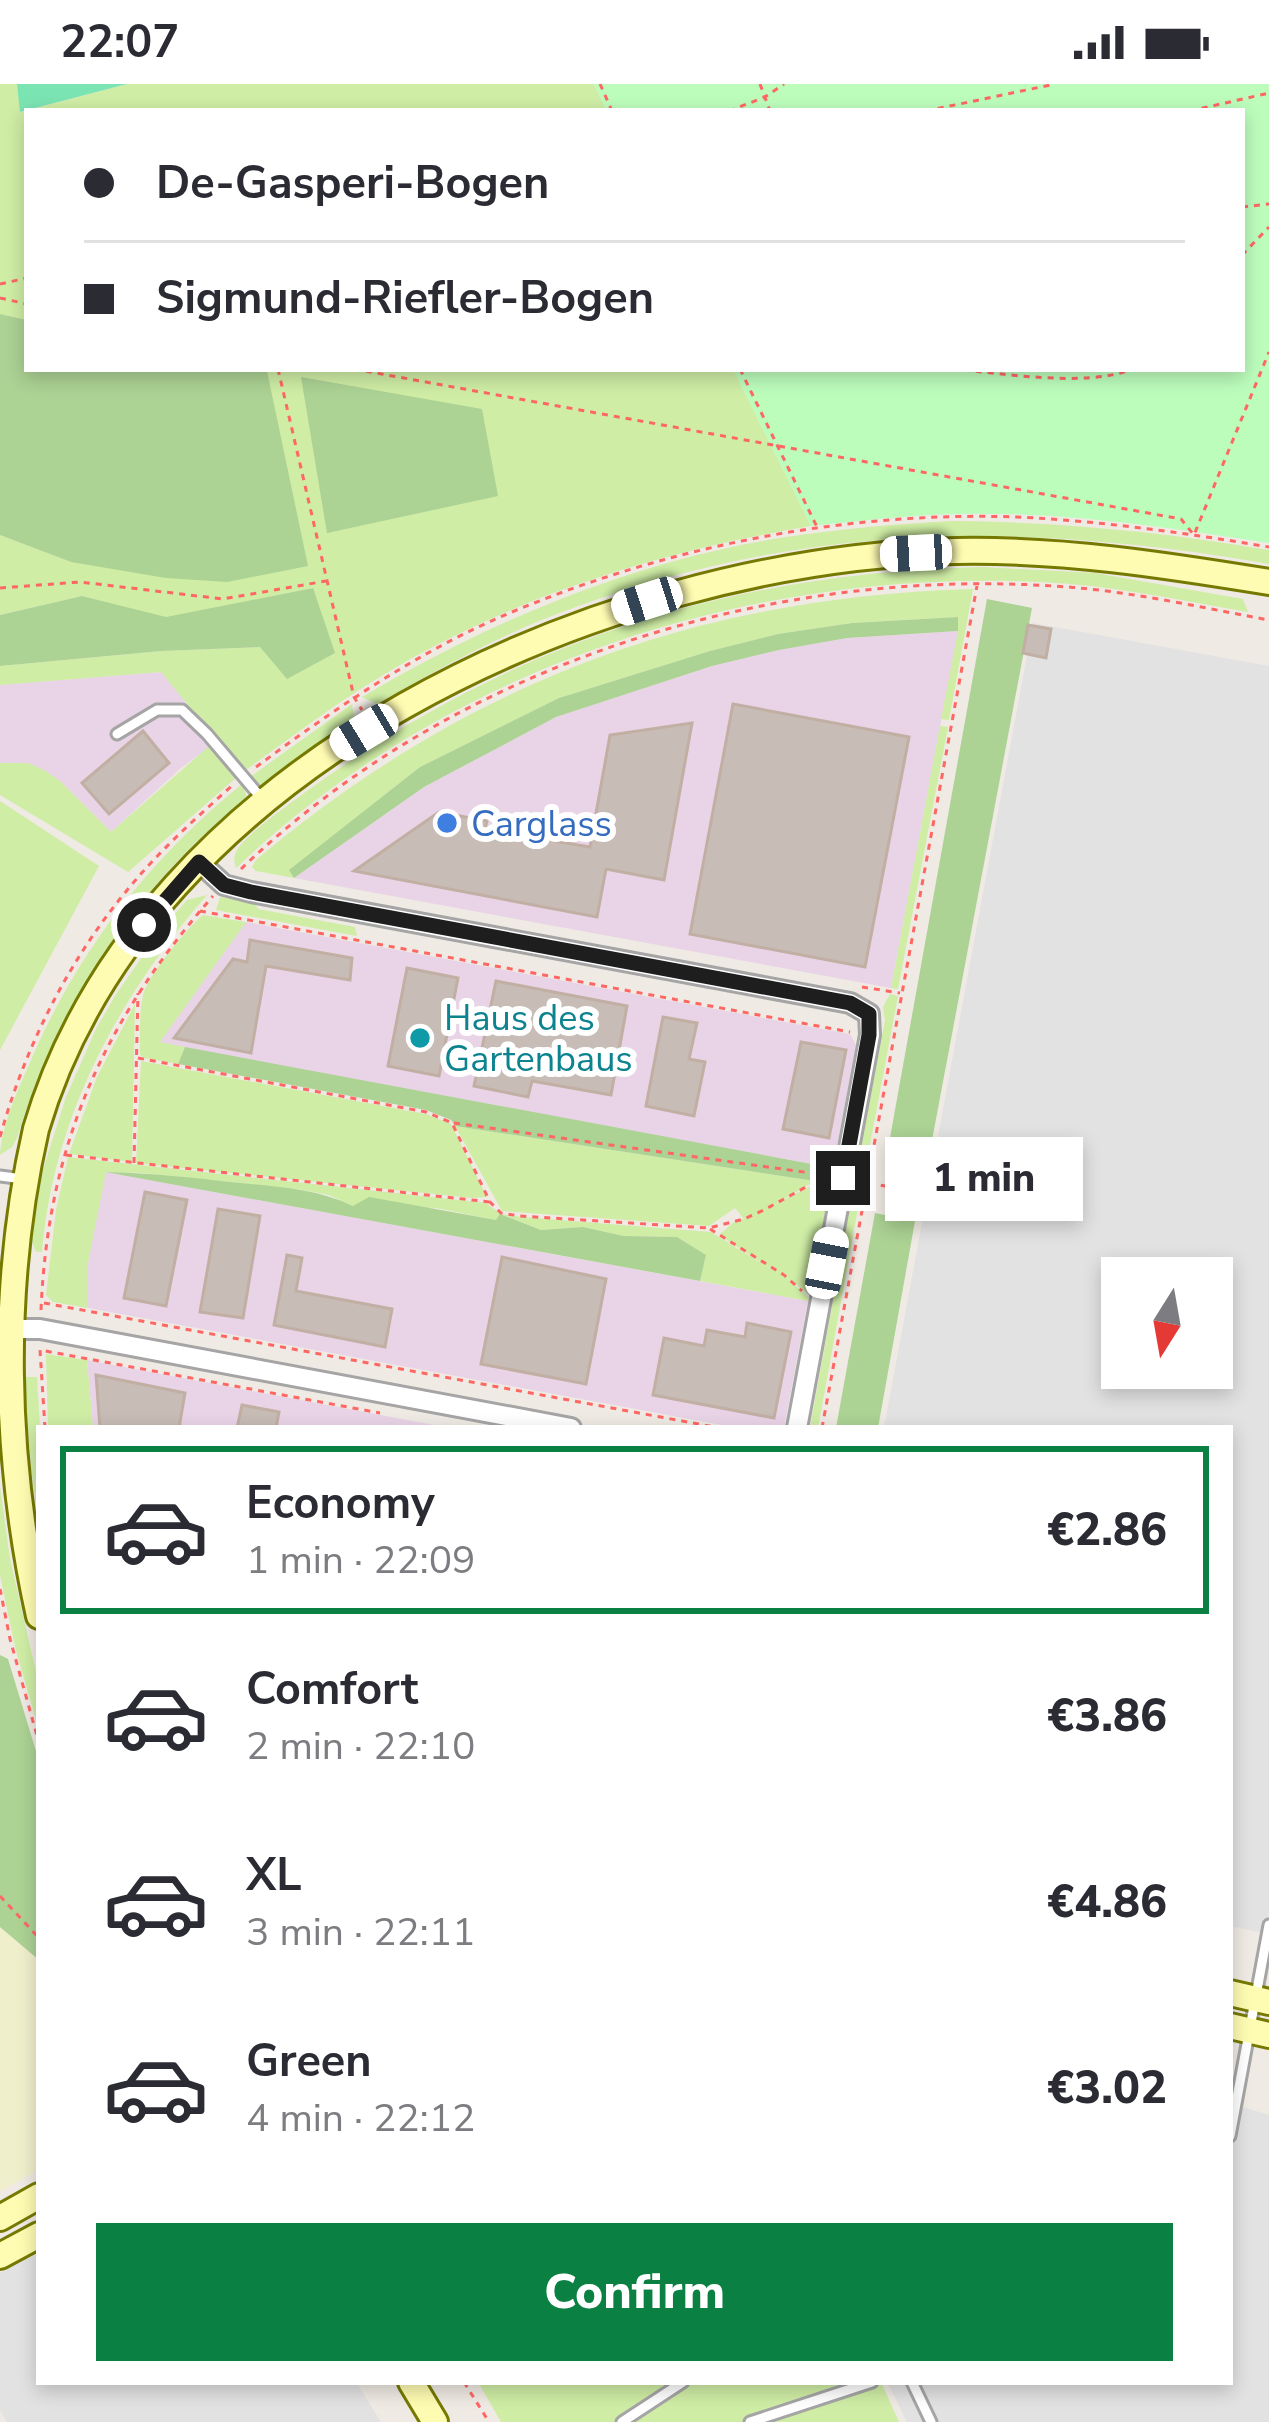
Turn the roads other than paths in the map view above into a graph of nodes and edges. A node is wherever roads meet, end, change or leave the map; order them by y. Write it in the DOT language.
graph roads {
  1 [pos="1269,582"];
  2 [pos="117,734"];
  3 [pos="265,802"];
  4 [pos="199,862"];
  5 [pos="12,1178"];
  6 [pos="6,1329"];
  7 [pos="555,1425"];
  8 [pos="797,1425"];
  9 [pos="36,1598"];
  10 [pos="1269,1925"];
  11 [pos="1252,1998"];
  12 [pos="1250,2030"];
  13 [pos="1233,2120"];
  14 [pos="36,2198"];
  15 [pos="0,2218"];
  16 [pos="36,2237"];
  17 [pos="0,2256"];
  18 [pos="413,2385"];
  19 [pos="678,2385"];
  20 [pos="863,2385"];
  21 [pos="913,2385"];
  22 [pos="435,2422"];
  23 [pos="622,2422"];
  24 [pos="750,2422"];
  25 [pos="931,2422"];
  1 -- 3 [label="main road"];
  2 -- 3 [label="lane"];
  3 -- 4 [label="main road"];
  4 -- 5 [label="main road"];
  4 -- 8 [label="street"];
  5 -- 6 [label="main road"];
  6 -- 7 [label="street"];
  6 -- 9 [label="main road"];
  10 -- 11 [label="lane"];
  11 -- 12 [label="lane"];
  12 -- 13 [label="lane"];
  14 -- 15 [label="main road"];
  16 -- 17 [label="main road"];
  18 -- 22 [label="main road"];
  19 -- 23 [label="lane"];
  20 -- 24 [label="lane"];
  21 -- 25 [label="lane"];
}
